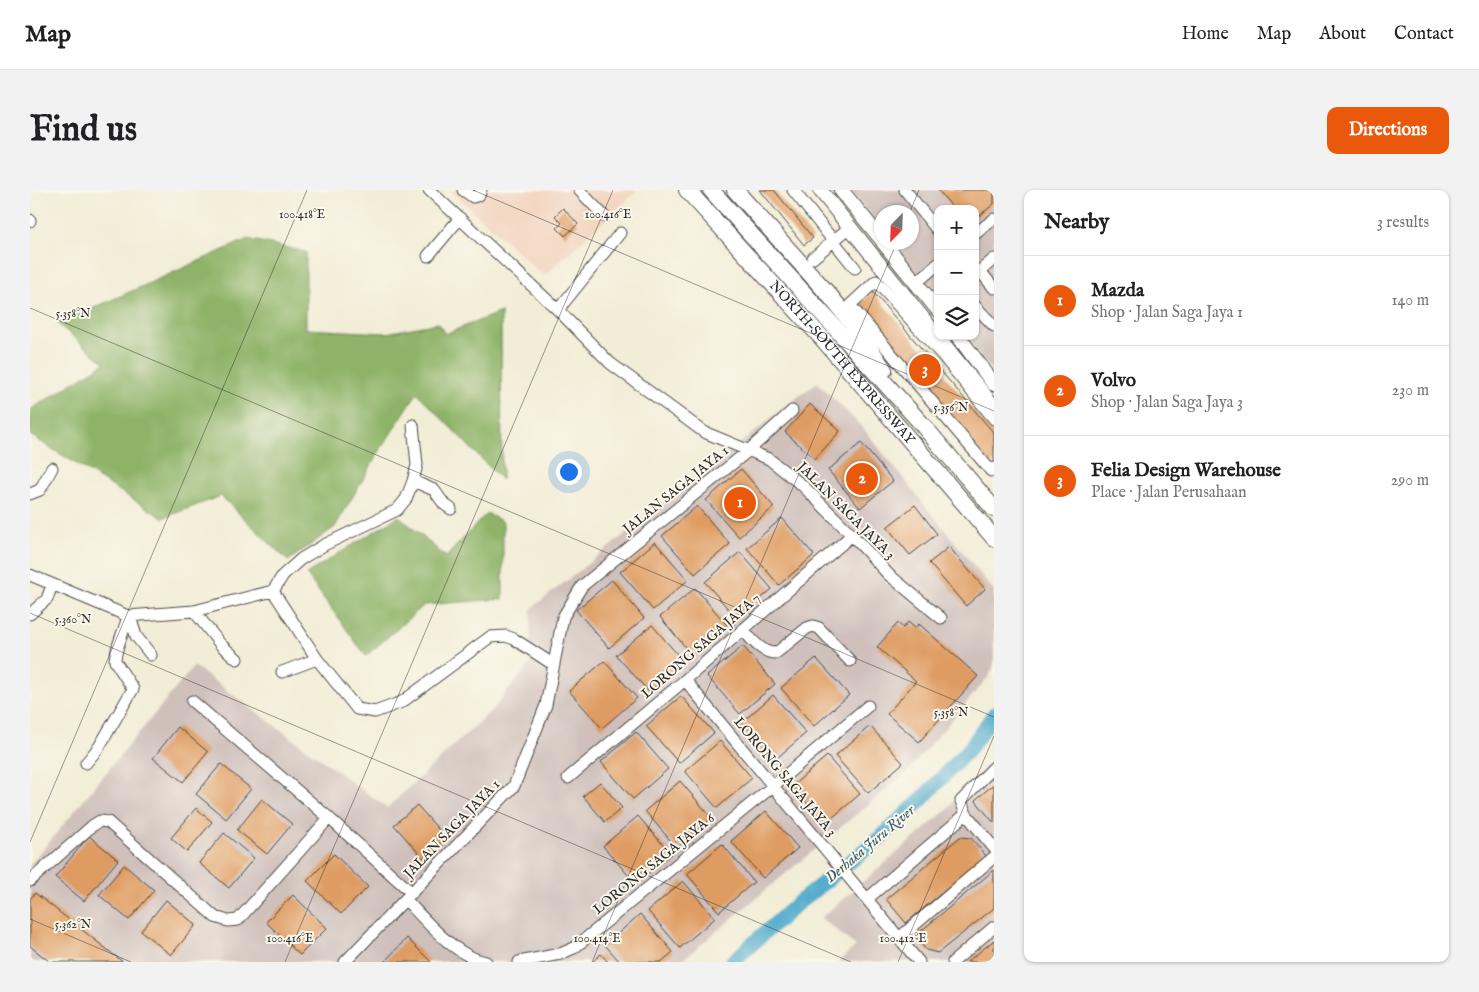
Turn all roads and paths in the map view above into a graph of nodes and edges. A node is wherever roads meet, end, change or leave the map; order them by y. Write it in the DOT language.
graph roads {
  1 [pos="430,190"];
  2 [pos="463,190"];
  3 [pos="481,190"];
  4 [pos="579,190"];
  5 [pos="687,190"];
  6 [pos="711,190"];
  7 [pos="735,190"];
  8 [pos="793,190"];
  9 [pos="820,190"];
  10 [pos="841,190"];
  11 [pos="905,190"];
  12 [pos="604,216"];
  13 [pos="460,218"];
  14 [pos="994,219"];
  15 [pos="934,226"];
  16 [pos="850,227"];
  17 [pos="874,231"];
  18 [pos="979,231"];
  19 [pos="620,233"];
  20 [pos="834,241"];
  21 [pos="889,250"];
  22 [pos="428,256"];
  23 [pos="813,258"];
  24 [pos="994,259"];
  25 [pos="855,268"];
  26 [pos="934,270"];
  27 [pos="979,271"];
  28 [pos="979,275"];
  29 [pos="916,283"];
  30 [pos="994,288"];
  31 [pos="934,305"];
  32 [pos="558,310"];
  33 [pos="979,310"];
  34 [pos="994,326"];
  35 [pos="961,340"];
  36 [pos="946,354"];
  37 [pos="994,384"];
  38 [pos="994,407"];
  39 [pos="792,412"];
  40 [pos="994,419"];
  41 [pos="921,423"];
  42 [pos="412,425"];
  43 [pos="748,451"];
  44 [pos="52,468"];
  45 [pos="994,468"];
  46 [pos="413,481"];
  47 [pos="30,494"];
  48 [pos="994,509"];
  49 [pos="451,510"];
  50 [pos="852,535"];
  51 [pos="994,538"];
  52 [pos="30,575"];
  53 [pos="52,584"];
  54 [pos="273,591"];
  55 [pos="194,611"];
  56 [pos="30,614"];
  57 [pos="128,616"];
  58 [pos="941,618"];
  59 [pos="743,630"];
  60 [pos="151,655"];
  61 [pos="237,659"];
  62 [pos="317,659"];
  63 [pos="850,661"];
  64 [pos="554,665"];
  65 [pos="282,672"];
  66 [pos="685,680"];
  67 [pos="192,702"];
  68 [pos="868,706"];
  69 [pos="86,763"];
  70 [pos="994,767"];
  71 [pos="568,778"];
  72 [pos="773,786"];
  73 [pos="966,814"];
  74 [pos="329,818"];
  75 [pos="994,848"];
  76 [pos="994,857"];
  77 [pos="30,881"];
  78 [pos="409,897"];
  79 [pos="867,899"];
  80 [pos="994,927"];
  81 [pos="899,938"];
  82 [pos="345,962"];
  83 [pos="486,962"];
  84 [pos="519,962"];
  85 [pos="919,962"];
  86 [pos="953,962"];
  1 -- 13 [label="street, JALAN SAGA JAYA 3"];
  2 -- 3 [label="street"];
  4 -- 12 [label="street"];
  5 -- 51 [label="highway, NORTH–SOUTH EXPRESSWAY"];
  6 -- 41 [label="highway, NORTH–SOUTH EXPRESSWAY"];
  7 -- 41 [label="highway"];
  8 -- 20 [label="street"];
  9 -- 16 [label="main road"];
  10 -- 17 [label="main road"];
  11 -- 15 [label="street"];
  13 -- 22 [label="street"];
  13 -- 32 [label="street, JALAN SAGA JAYA 3"];
  14 -- 18 [label="street"];
  16 -- 20 [label="street"];
  16 -- 36 [label="main road"];
  19 -- 32 [label="street"];
  20 -- 23 [label="street"];
  20 -- 25 [label="street"];
  21 -- 29 [label="main road"];
  24 -- 27 [label="street"];
  26 -- 29 [label="street"];
  28 -- 30 [label="street"];
  29 -- 31 [label="main road"];
  32 -- 43 [label="street, JALAN SAGA JAYA 3"];
  33 -- 34 [label="street"];
  35 -- 37 [label="main road"];
  36 -- 38 [label="main road"];
  36 -- 40 [label="street"];
  36 -- 45 [label="street"];
  39 -- 43 [label="street, JALAN SAGA JAYA 1"];
  41 -- 48 [label="highway, NORTH–SOUTH EXPRESSWAY"];
  42 -- 46 [label="street"];
  43 -- 50 [label="street, JALAN SAGA JAYA 3"];
  43 -- 64 [label="street, JALAN SAGA JAYA 1"];
  44 -- 47 [label="street"];
  46 -- 49 [label="street"];
  46 -- 54 [label="street"];
  50 -- 58 [label="street, JALAN SAGA JAYA 3"];
  50 -- 59 [label="street, LORONG SAGA JAYA 7"];
  52 -- 53 [label="street"];
  53 -- 56 [label="street"];
  53 -- 57 [label="street"];
  54 -- 55 [label="street"];
  54 -- 62 [label="street"];
  55 -- 57 [label="street"];
  55 -- 61 [label="street"];
  57 -- 60 [label="street"];
  57 -- 69 [label="street"];
  59 -- 63 [label="street"];
  59 -- 66 [label="street, LORONG SAGA JAYA 7"];
  62 -- 64 [label="street"];
  62 -- 65 [label="street"];
  64 -- 78 [label="street, JALAN SAGA JAYA 1"];
  66 -- 71 [label="street, LORONG SAGA JAYA 7"];
  66 -- 72 [label="street, LORONG SAGA JAYA 3"];
  67 -- 74 [label="street"];
  68 -- 72 [label="street, LORONG SAGA JAYA 6"];
  70 -- 73 [label="street"];
  72 -- 79 [label="street, LORONG SAGA JAYA 3"];
  72 -- 84 [label="street, LORONG SAGA JAYA 6"];
  73 -- 75 [label="street"];
  73 -- 79 [label="street"];
  74 -- 77 [label="street"];
  74 -- 78 [label="street"];
  76 -- 81 [label="street"];
  78 -- 82 [label="street, JALAN SAGA JAYA 1"];
  78 -- 83 [label="street"];
  79 -- 81 [label="street, LORONG SAGA JAYA 3"];
  80 -- 86 [label="street"];
  81 -- 85 [label="street, LORONG SAGA JAYA 3"];
}
